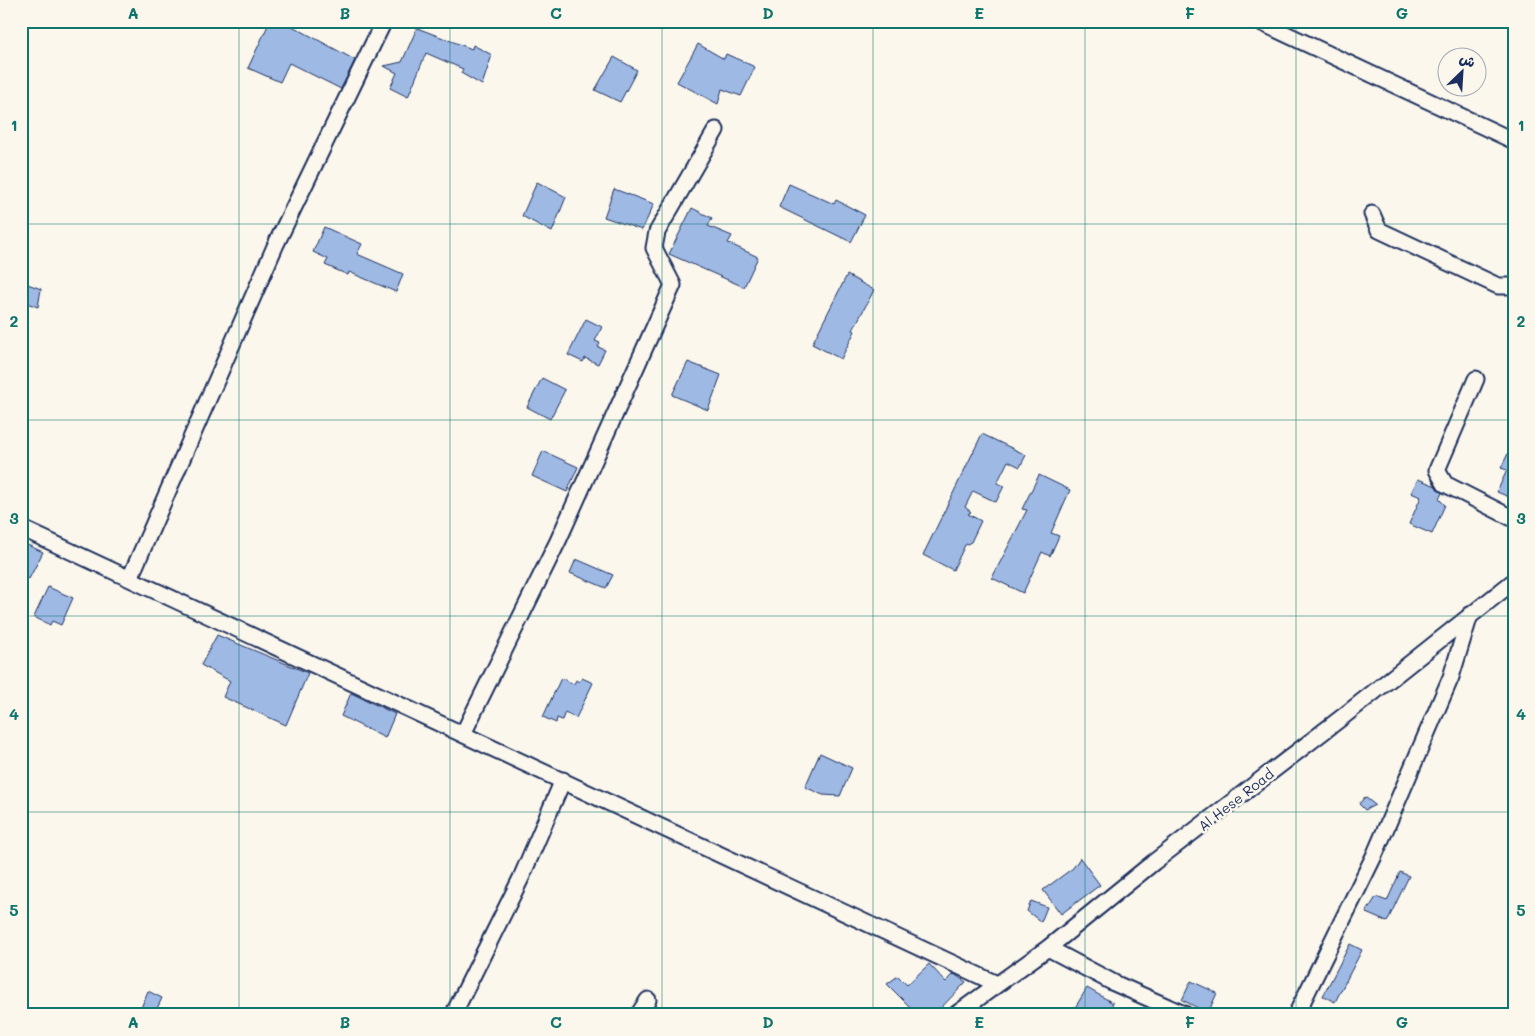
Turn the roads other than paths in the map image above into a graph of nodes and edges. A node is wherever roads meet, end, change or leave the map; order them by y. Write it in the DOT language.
graph roads {
  1 [pos="384,21"];
  2 [pos="1258,21"];
  3 [pos="716,130"];
  4 [pos="1514,141"];
  5 [pos="1372,214"];
  6 [pos="1514,286"];
  7 [pos="1476,379"];
  8 [pos="1514,519"];
  9 [pos="21,528"];
  10 [pos="130,578"];
  11 [pos="1514,581"];
  12 [pos="1470,615"];
  13 [pos="463,734"];
  14 [pos="562,780"];
  15 [pos="1048,948"];
  16 [pos="997,984"];
  17 [pos="648,1000"];
  18 [pos="453,1015"];
  19 [pos="638,1015"];
  20 [pos="955,1015"];
  21 [pos="1186,1015"];
  22 [pos="1296,1015"];
  1 -- 10 [label="street"];
  2 -- 4 [label="street"];
  3 -- 13 [label="street"];
  5 -- 6 [label="street"];
  7 -- 8 [label="street"];
  9 -- 10 [label="street"];
  10 -- 13 [label="street"];
  11 -- 12 [label="street, Al Hese Road"];
  12 -- 15 [label="street, Al Hese Road"];
  12 -- 22 [label="street"];
  13 -- 14 [label="street"];
  14 -- 16 [label="street"];
  14 -- 18 [label="street"];
  15 -- 16 [label="street, Al Hese Road"];
  15 -- 21 [label="street"];
  16 -- 20 [label="street, Al Hese Road"];
  17 -- 19 [label="street"];
}
